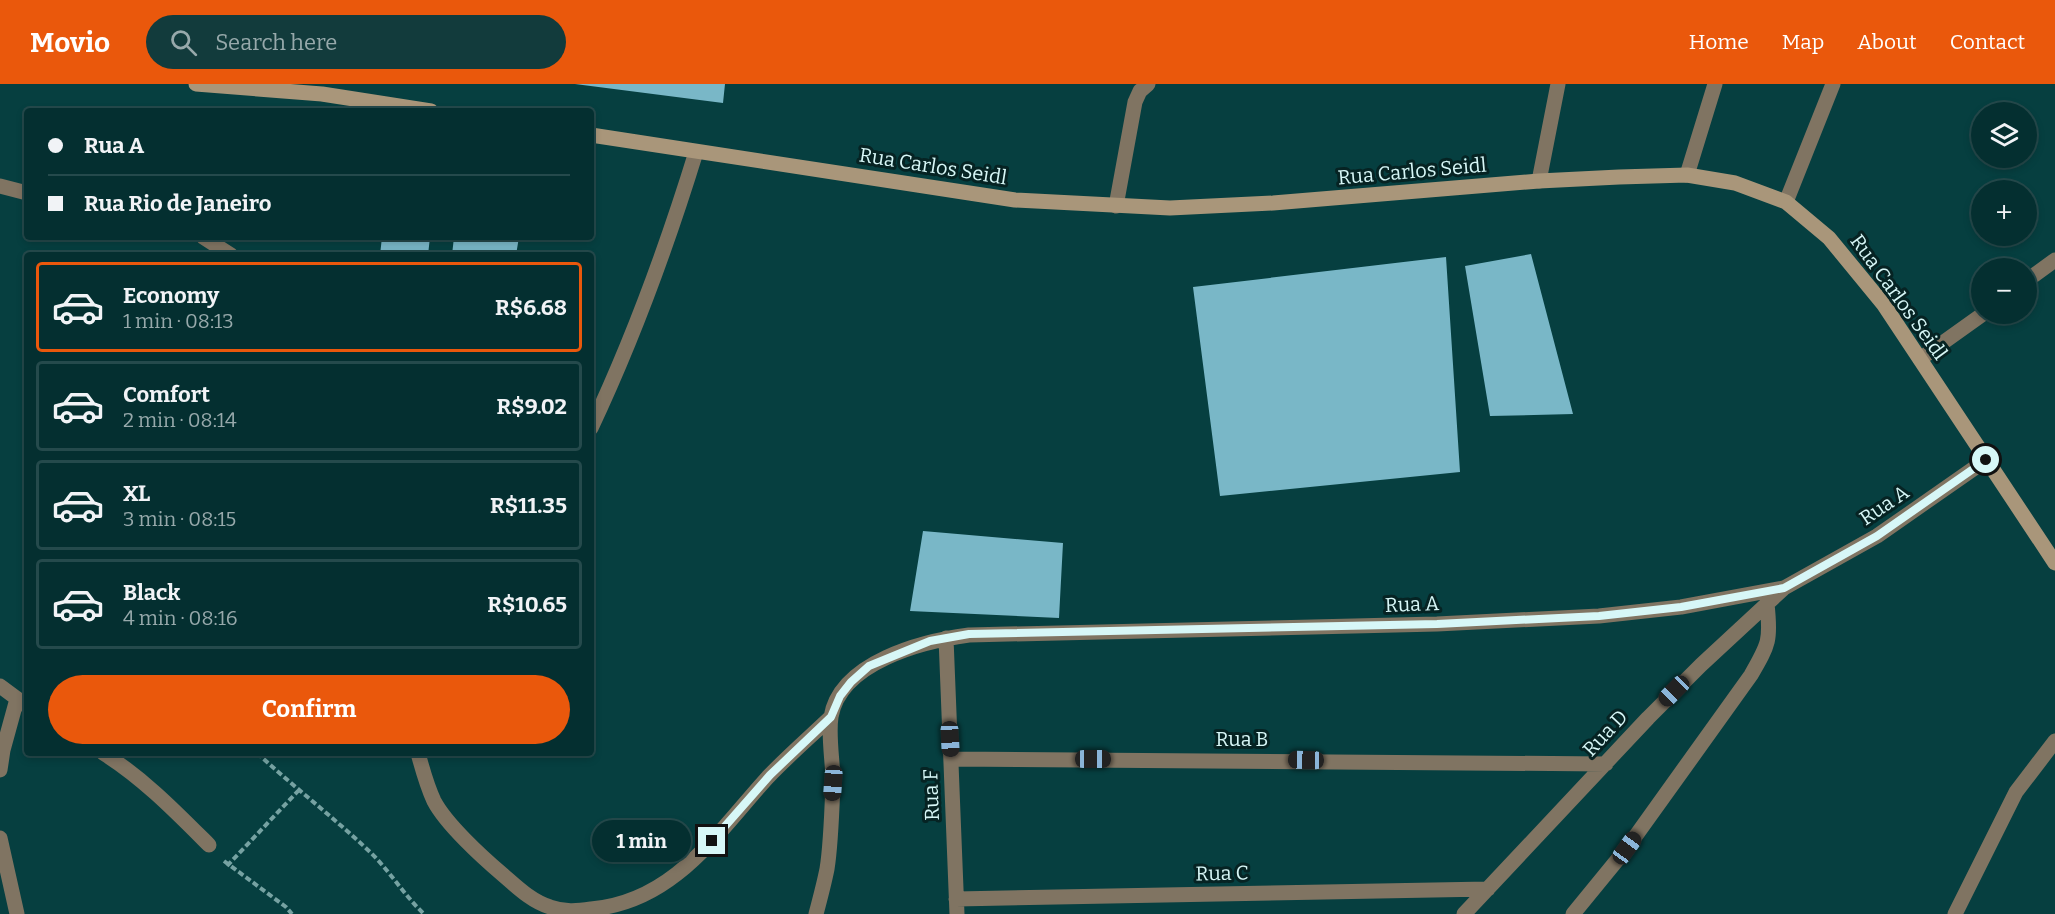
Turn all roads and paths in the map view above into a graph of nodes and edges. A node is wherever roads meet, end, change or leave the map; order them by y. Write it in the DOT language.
graph roads {
  1 [pos="196,84"];
  2 [pos="1148,84"];
  3 [pos="1558,84"];
  4 [pos="1715,84"];
  5 [pos="1833,84"];
  6 [pos="322,89"];
  7 [pos="417,108"];
  8 [pos="594,135"];
  9 [pos="696,152"];
  10 [pos="1687,175"];
  11 [pos="1539,181"];
  12 [pos="0,186"];
  13 [pos="24,191"];
  14 [pos="1786,202"];
  15 [pos="1116,206"];
  16 [pos="208,240"];
  17 [pos="226,252"];
  18 [pos="2055,260"];
  19 [pos="2037,273"];
  20 [pos="1971,323"];
  21 [pos="1920,359"];
  22 [pos="594,422"];
  23 [pos="1986,460"];
  24 [pos="2055,563"];
  25 [pos="1784,588"];
  26 [pos="1767,604"];
  27 [pos="946,638"];
  28 [pos="0,686"];
  29 [pos="22,702"];
  30 [pos="831,717"];
  31 [pos="2055,741"];
  32 [pos="109,756"];
  33 [pos="260,756"];
  34 [pos="419,756"];
  35 [pos="951,759"];
  36 [pos="1606,764"];
  37 [pos="0,770"];
  38 [pos="298,791"];
  39 [pos="0,838"];
  40 [pos="209,845"];
  41 [pos="227,866"];
  42 [pos="1488,889"];
  43 [pos="957,906"];
  44 [pos="17,914"];
  45 [pos="292,914"];
  46 [pos="424,914"];
  47 [pos="816,914"];
  48 [pos="1464,914"];
  49 [pos="1573,914"];
  50 [pos="1955,914"];
  1 -- 6 [label="street"];
  2 -- 15 [label="street"];
  3 -- 11 [label="street"];
  4 -- 10 [label="street"];
  5 -- 14 [label="street"];
  6 -- 7 [label="street"];
  8 -- 9 [label="street, Rua Carlos Seidl"];
  9 -- 15 [label="street, Rua Carlos Seidl"];
  9 -- 22 [label="street"];
  10 -- 11 [label="street, Rua Carlos Seidl"];
  10 -- 14 [label="street, Rua Carlos Seidl"];
  11 -- 15 [label="street, Rua Carlos Seidl"];
  12 -- 13 [label="street"];
  14 -- 21 [label="street, Rua Carlos Seidl"];
  16 -- 17 [label="street"];
  18 -- 19 [label="street"];
  20 -- 21 [label="street"];
  21 -- 23 [label="street, Rua Carlos Seidl"];
  23 -- 24 [label="street, Rua Carlos Seidl"];
  23 -- 25 [label="street, Rua A"];
  25 -- 26 [label="street, Rua D"];
  25 -- 27 [label="street, Rua A"];
  26 -- 36 [label="street, Rua D"];
  26 -- 49 [label="street"];
  27 -- 30 [label="street, Rua A"];
  27 -- 35 [label="street, Rua F"];
  28 -- 29 [label="street"];
  29 -- 37 [label="street"];
  30 -- 34 [label="street"];
  30 -- 47 [label="street"];
  31 -- 50 [label="street"];
  32 -- 40 [label="street"];
  33 -- 38 [label="path"];
  35 -- 36 [label="street, Rua B"];
  35 -- 43 [label="street, Rua F"];
  36 -- 42 [label="street, Rua D"];
  38 -- 41 [label="path"];
  38 -- 46 [label="path"];
  39 -- 44 [label="street"];
  40 -- 41 [label="path"];
  41 -- 45 [label="path"];
  42 -- 43 [label="street, Rua C"];
  42 -- 48 [label="street, Rua D"];
}
